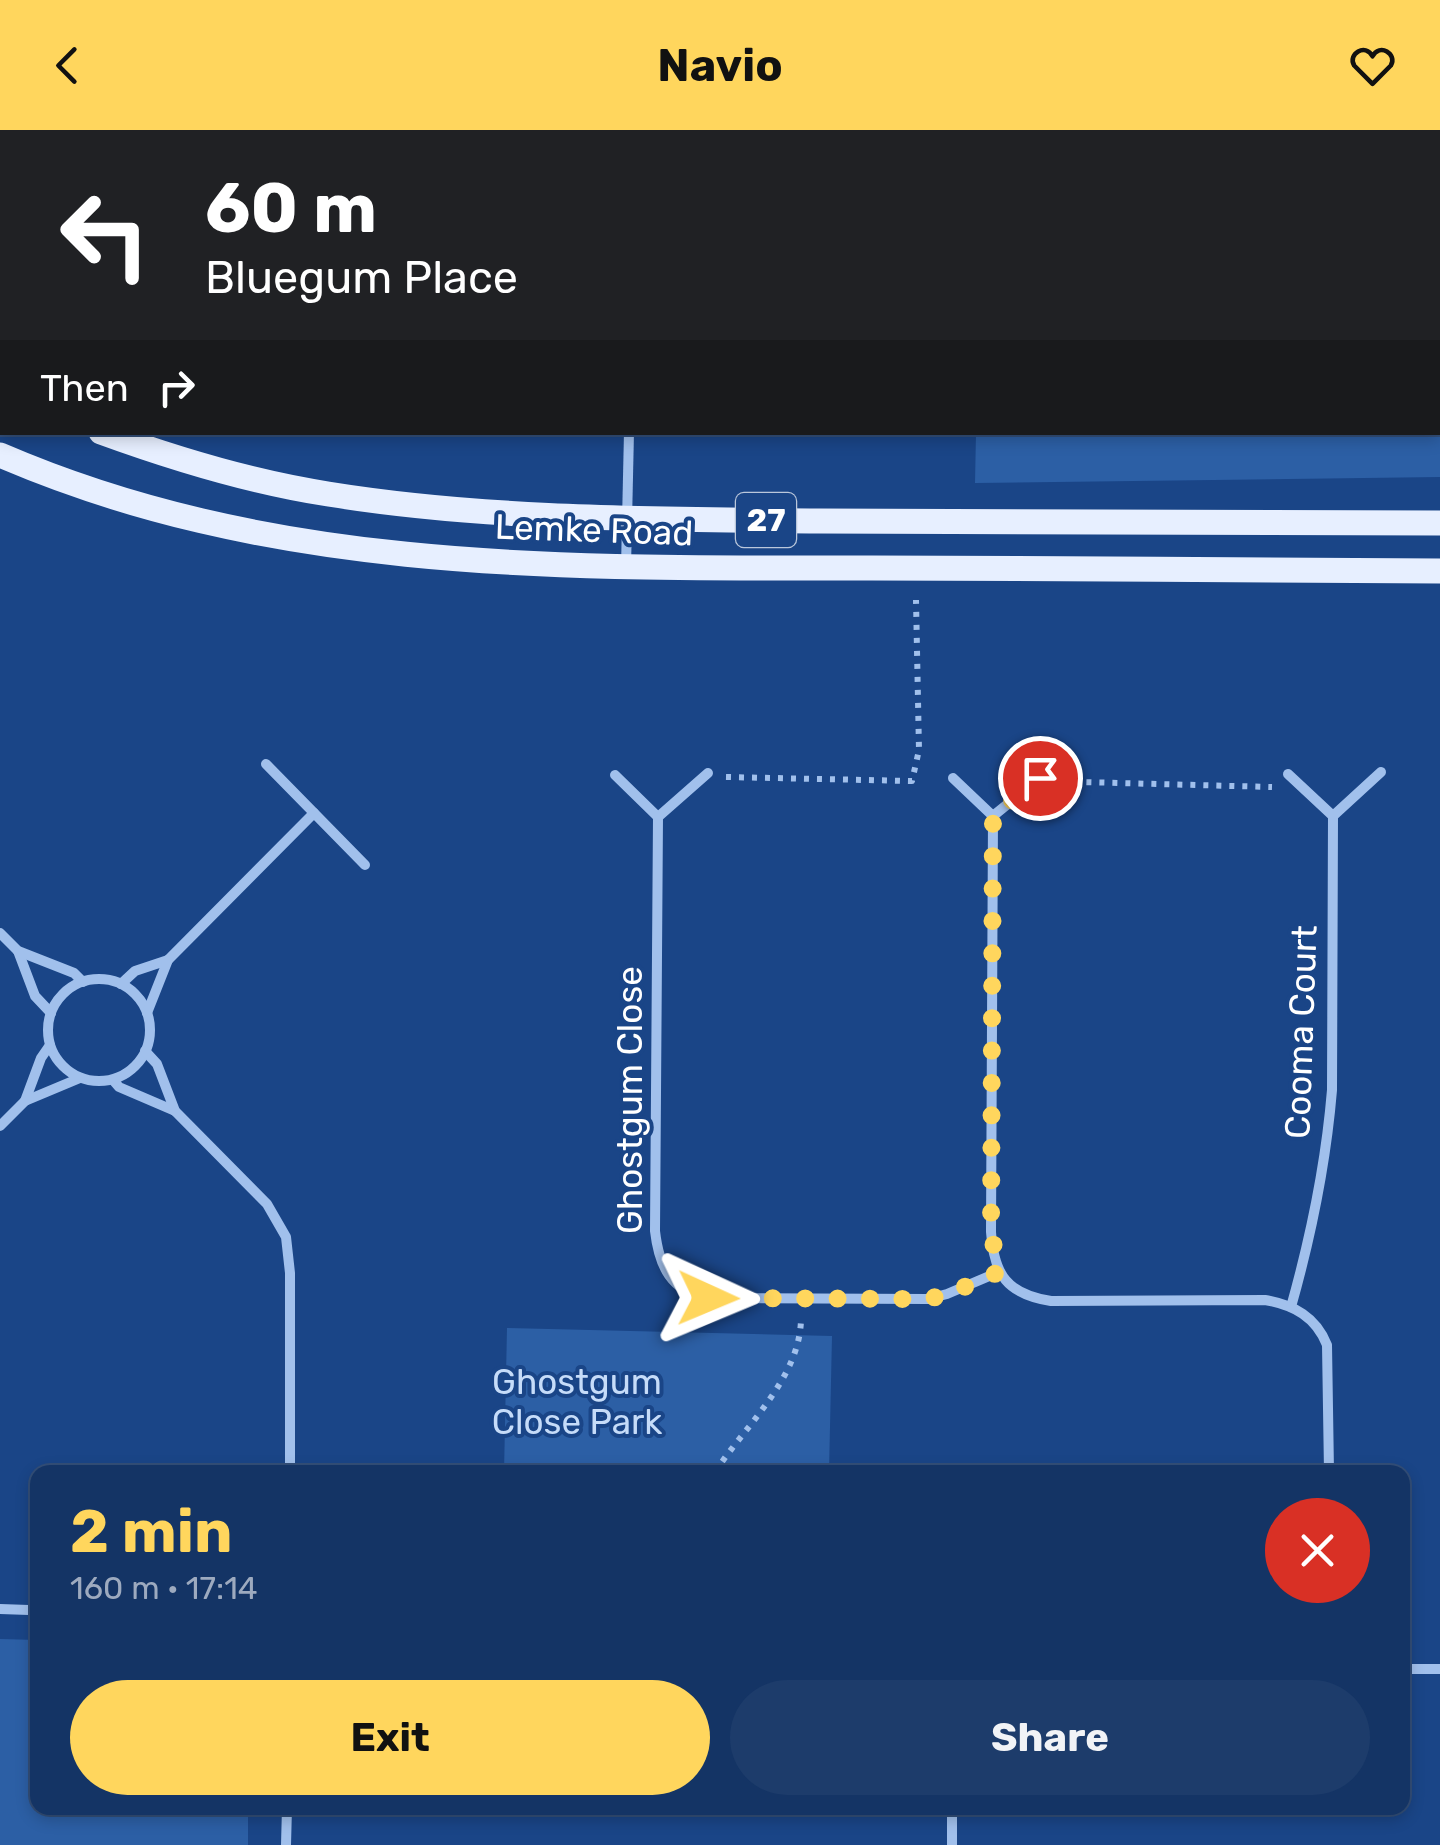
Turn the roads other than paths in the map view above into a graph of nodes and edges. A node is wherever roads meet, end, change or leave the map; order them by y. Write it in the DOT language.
graph roads {
  1 [pos="111,435"];
  2 [pos="630,435"];
  3 [pos="0,455"];
  4 [pos="626,518"];
  5 [pos="1440,524"];
  6 [pos="626,568"];
  7 [pos="1440,571"];
  8 [pos="266,764"];
  9 [pos="1381,772"];
  10 [pos="708,773"];
  11 [pos="1288,774"];
  12 [pos="615,775"];
  13 [pos="953,778"];
  14 [pos="1040,778"];
  15 [pos="314,813"];
  16 [pos="993,816"];
  17 [pos="1333,816"];
  18 [pos="658,818"];
  19 [pos="365,865"];
  20 [pos="0,933"];
  21 [pos="18,951"];
  22 [pos="168,960"];
  23 [pos="82,982"];
  24 [pos="120,984"];
  25 [pos="51,1013"];
  26 [pos="147,1013"];
  27 [pos="50,1046"];
  28 [pos="145,1052"];
  29 [pos="80,1078"];
  30 [pos="113,1080"];
  31 [pos="25,1101"];
  32 [pos="175,1111"];
  33 [pos="0,1126"];
  34 [pos="999,1272"];
  35 [pos="1291,1307"];
  36 [pos="290,1465"];
  37 [pos="1329,1465"];
  38 [pos="0,1609"];
  39 [pos="28,1610"];
  40 [pos="1410,1669"];
  41 [pos="1440,1669"];
  42 [pos="286,1815"];
  43 [pos="952,1815"];
  44 [pos="286,1845"];
  45 [pos="952,1845"];
  1 -- 4 [label="main road, Lemke Road / 27"];
  2 -- 4 [label="street"];
  3 -- 6 [label="main road, Lemke Road / 27"];
  4 -- 5 [label="main road, Lemke Road / 27"];
  4 -- 6 [label="street"];
  6 -- 7 [label="main road, Lemke Road / 27"];
  8 -- 15 [label="street"];
  9 -- 17 [label="street"];
  10 -- 18 [label="street"];
  11 -- 17 [label="street"];
  12 -- 18 [label="street"];
  13 -- 16 [label="street"];
  14 -- 16 [label="street"];
  15 -- 19 [label="street"];
  15 -- 22 [label="street"];
  16 -- 34 [label="street"];
  17 -- 35 [label="street, Cooma Court"];
  18 -- 34 [label="street, Ghostgum Close"];
  20 -- 21 [label="street"];
  21 -- 23 [label="street"];
  21 -- 25 [label="street"];
  22 -- 24 [label="street"];
  22 -- 26 [label="street"];
  23 -- 24 [label="street"];
  23 -- 25 [label="street"];
  24 -- 26 [label="street"];
  25 -- 27 [label="street"];
  26 -- 28 [label="street"];
  27 -- 29 [label="street"];
  27 -- 31 [label="street"];
  28 -- 30 [label="street"];
  28 -- 32 [label="street"];
  29 -- 30 [label="street"];
  29 -- 31 [label="street"];
  30 -- 32 [label="street"];
  31 -- 33 [label="street"];
  32 -- 36 [label="street"];
  34 -- 35 [label="street"];
  35 -- 37 [label="street"];
  38 -- 39 [label="street"];
  40 -- 41 [label="street"];
  42 -- 44 [label="street"];
  43 -- 45 [label="street"];
}
